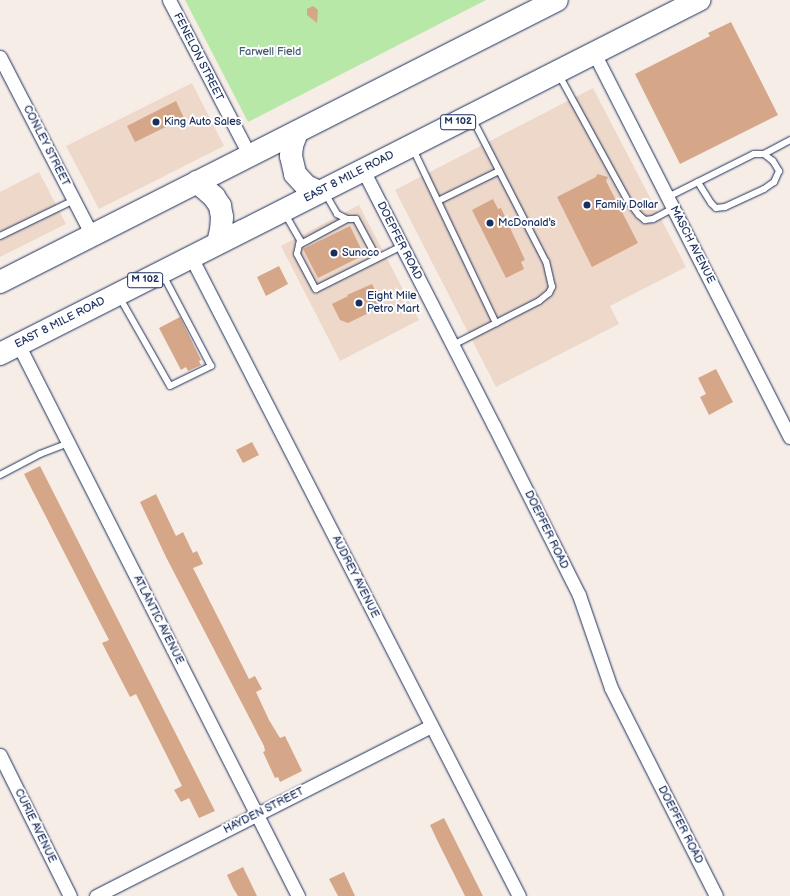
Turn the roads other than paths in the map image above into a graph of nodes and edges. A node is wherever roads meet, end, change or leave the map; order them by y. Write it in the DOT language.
graph roads {
  1 [pos="169,0"];
  2 [pos="557,0"];
  3 [pos="699,0"];
  4 [pos="594,53"];
  5 [pos="0,57"];
  6 [pos="557,72"];
  7 [pos="471,116"];
  8 [pos="297,132"];
  9 [pos="790,140"];
  10 [pos="411,146"];
  11 [pos="764,154"];
  12 [pos="250,156"];
  13 [pos="363,170"];
  14 [pos="499,171"];
  15 [pos="196,182"];
  16 [pos="698,182"];
  17 [pos="321,191"];
  18 [pos="74,200"];
  19 [pos="438,201"];
  20 [pos="671,203"];
  21 [pos="283,211"];
  22 [pos="347,219"];
  23 [pos="92,235"];
  24 [pos="0,236"];
  25 [pos="218,243"];
  26 [pos="299,245"];
  27 [pos="402,246"];
  28 [pos="191,257"];
  29 [pos="377,258"];
  30 [pos="161,272"];
  31 [pos="0,282"];
  32 [pos="118,294"];
  33 [pos="496,323"];
  34 [pos="452,345"];
  35 [pos="9,349"];
  36 [pos="790,437"];
  37 [pos="68,443"];
  38 [pos="0,475"];
  39 [pos="432,726"];
  40 [pos="0,755"];
  41 [pos="257,814"];
  42 [pos="70,896"];
  43 [pos="96,896"];
  44 [pos="298,896"];
  45 [pos="519,896"];
  46 [pos="716,896"];
  1 -- 12 [label="street, FENELON STREET"];
  2 -- 8 [label="highway"];
  3 -- 4 [label="highway, EAST 8 MILE ROAD / M 102"];
  4 -- 6 [label="highway, EAST 8 MILE ROAD / M 102"];
  4 -- 20 [label="street, MASCH AVENUE"];
  5 -- 18 [label="street, CONLEY STREET"];
  6 -- 7 [label="highway, EAST 8 MILE ROAD / M 102"];
  6 -- 20 [label="lane"];
  7 -- 10 [label="highway, EAST 8 MILE ROAD / M 102"];
  7 -- 14 [label="lane"];
  8 -- 12 [label="highway"];
  8 -- 17 [label="highway"];
  9 -- 11 [label="lane"];
  10 -- 13 [label="highway, EAST 8 MILE ROAD / M 102"];
  10 -- 19 [label="lane"];
  11 -- 16 [label="lane"];
  11 -- 16 [label="lane"];
  12 -- 15 [label="highway"];
  13 -- 17 [label="highway, EAST 8 MILE ROAD / M 102"];
  13 -- 27 [label="street, DOEPFER ROAD"];
  14 -- 19 [label="lane"];
  14 -- 33 [label="lane"];
  15 -- 23 [label="highway"];
  15 -- 25 [label="highway"];
  16 -- 20 [label="lane"];
  17 -- 21 [label="highway, EAST 8 MILE ROAD / M 102"];
  17 -- 22 [label="lane"];
  18 -- 23 [label="street, CONLEY STREET"];
  18 -- 24 [label="lane"];
  19 -- 33 [label="lane"];
  20 -- 36 [label="street, MASCH AVENUE"];
  21 -- 25 [label="highway, EAST 8 MILE ROAD / M 102"];
  21 -- 26 [label="lane"];
  22 -- 26 [label="lane"];
  22 -- 29 [label="lane"];
  23 -- 31 [label="highway"];
  25 -- 28 [label="highway, EAST 8 MILE ROAD / M 102"];
  26 -- 29 [label="lane"];
  27 -- 29 [label="lane"];
  27 -- 34 [label="street, DOEPFER ROAD"];
  28 -- 30 [label="highway, EAST 8 MILE ROAD / M 102"];
  28 -- 39 [label="street, AUDREY AVENUE"];
  30 -- 32 [label="highway, EAST 8 MILE ROAD / M 102"];
  30 -- 32 [label="lane"];
  32 -- 35 [label="highway, EAST 8 MILE ROAD / M 102"];
  33 -- 34 [label="lane"];
  34 -- 46 [label="street, DOEPFER ROAD"];
  35 -- 37 [label="street, ATLANTIC AVENUE"];
  37 -- 38 [label="lane"];
  37 -- 41 [label="street, ATLANTIC AVENUE"];
  39 -- 41 [label="street, HAYDEN STREET"];
  39 -- 45 [label="street, AUDREY AVENUE"];
  40 -- 42 [label="street, CURIE AVENUE"];
  41 -- 43 [label="street, HAYDEN STREET"];
  41 -- 44 [label="street, ATLANTIC AVENUE"];
}
